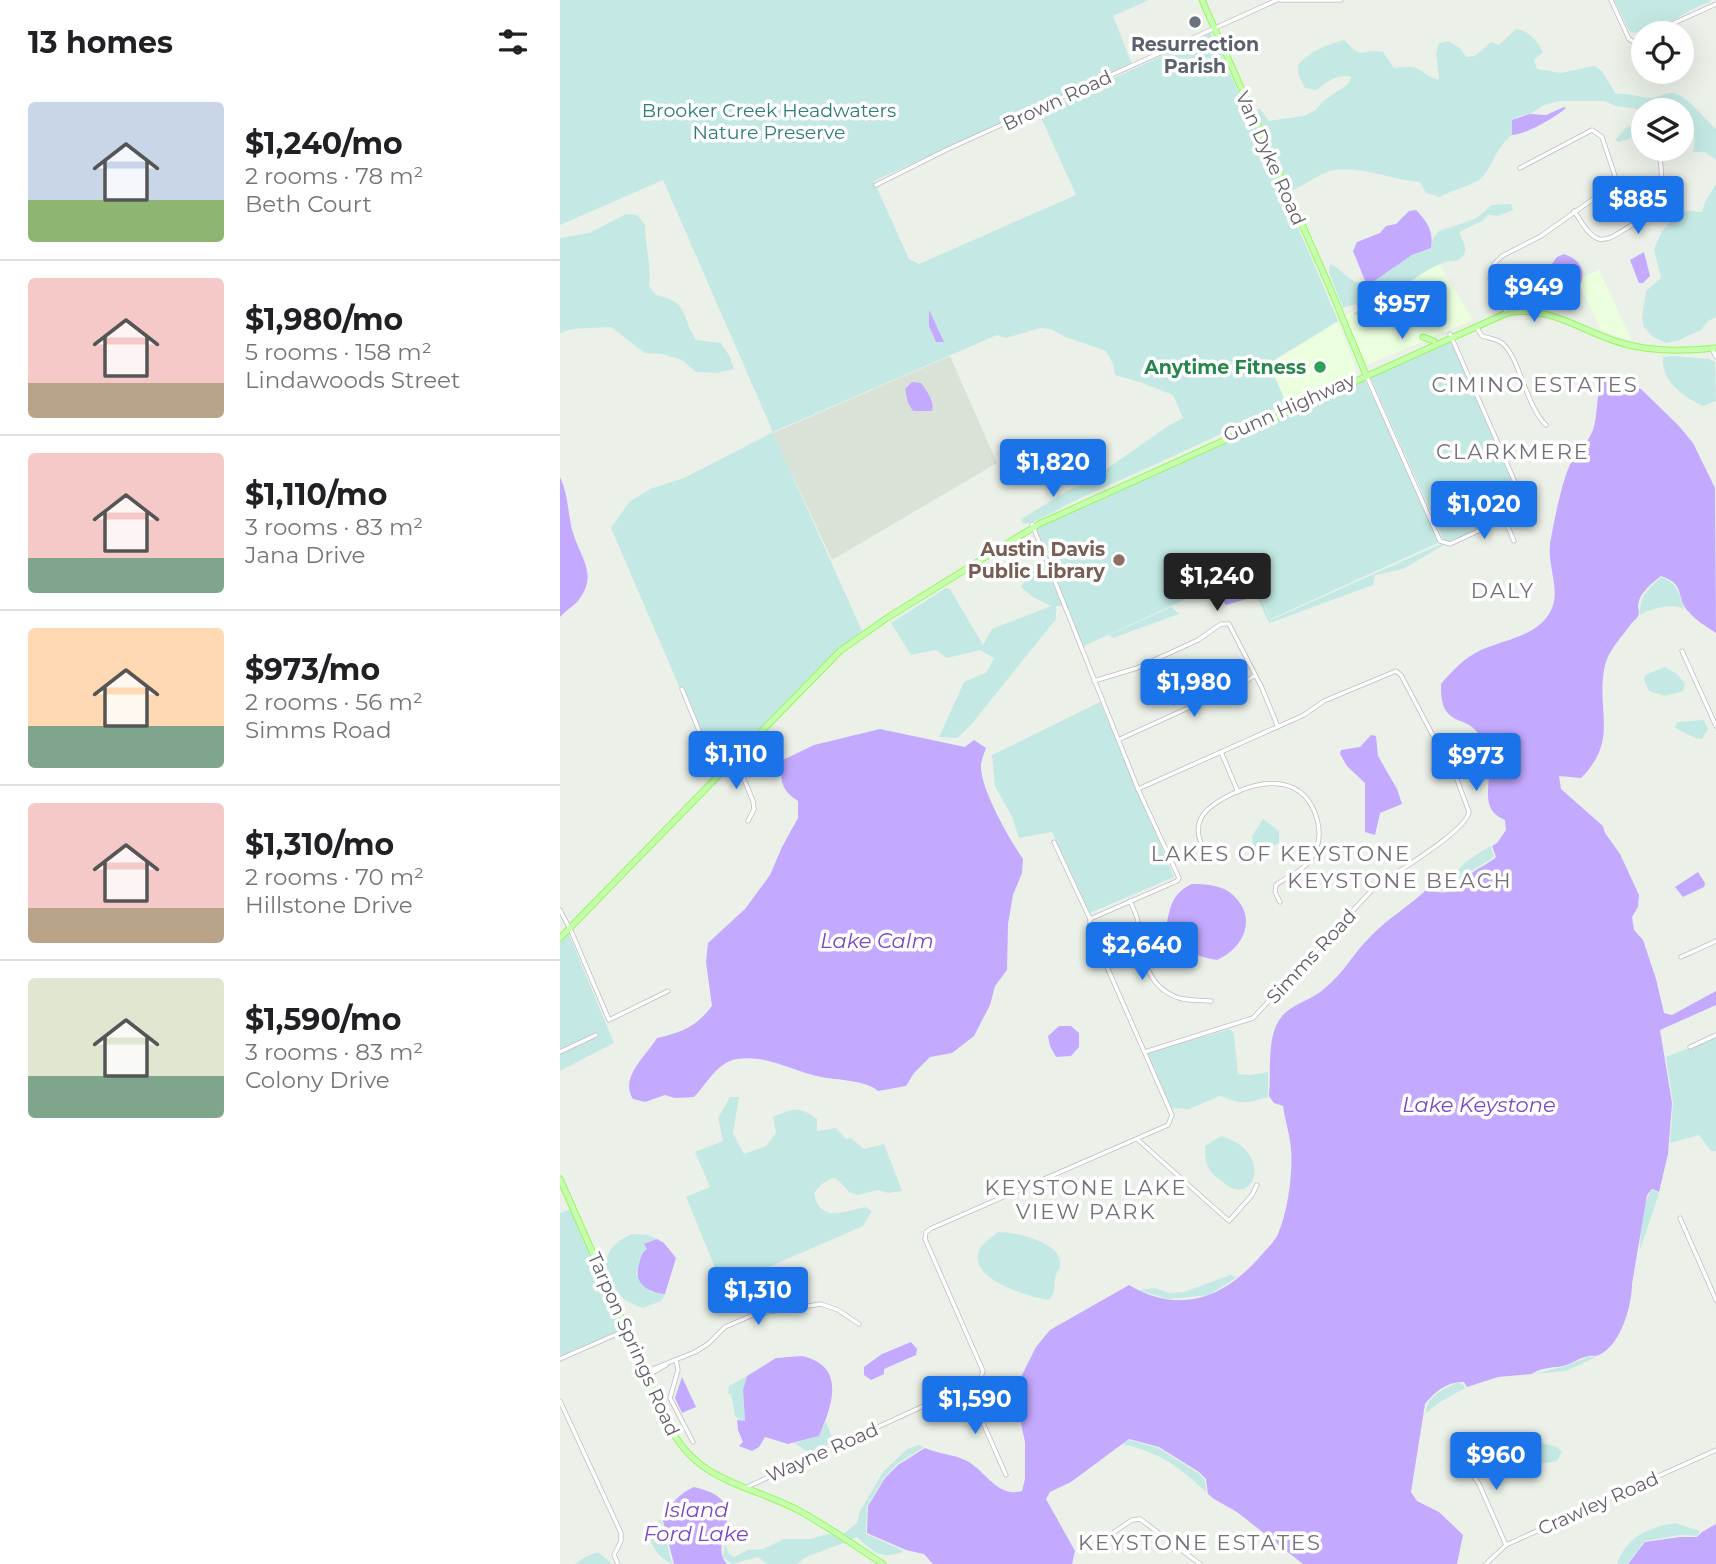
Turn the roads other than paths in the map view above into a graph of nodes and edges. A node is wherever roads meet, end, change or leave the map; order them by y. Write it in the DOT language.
graph roads {
  1 [pos="1202,0"];
  2 [pos="1279,0"];
  3 [pos="1341,0"];
  4 [pos="1611,0"];
  5 [pos="1716,4"];
  6 [pos="1678,21"];
  7 [pos="1214,28"];
  8 [pos="1631,40"];
  9 [pos="1660,161"];
  10 [pos="1520,168"];
  11 [pos="876,185"];
  12 [pos="1574,211"];
  13 [pos="1307,240"];
  14 [pos="1506,311"];
  15 [pos="1476,326"];
  16 [pos="1450,336"];
  17 [pos="1423,337"];
  18 [pos="1434,341"];
  19 [pos="1714,348"];
  20 [pos="1716,357"];
  21 [pos="1363,365"];
  22 [pos="1373,369"];
  23 [pos="1365,373"];
  24 [pos="1546,425"];
  25 [pos="1504,519"];
  26 [pos="1033,525"];
  27 [pos="1514,541"];
  28 [pos="1682,651"];
  29 [pos="1254,676"];
  30 [pos="1094,681"];
  31 [pos="682,689"];
  32 [pos="1716,726"];
  33 [pos="1278,727"];
  34 [pos="1120,739"];
  35 [pos="1221,752"];
  36 [pos="734,758"];
  37 [pos="720,775"];
  38 [pos="1138,789"];
  39 [pos="1238,792"];
  40 [pos="748,821"];
  41 [pos="1054,842"];
  42 [pos="1209,858"];
  43 [pos="1130,901"];
  44 [pos="1280,902"];
  45 [pos="560,910"];
  46 [pos="1090,919"];
  47 [pos="570,928"];
  48 [pos="560,938"];
  49 [pos="1716,942"];
  50 [pos="1681,957"];
  51 [pos="668,990"];
  52 [pos="1212,1001"];
  53 [pos="596,1035"];
  54 [pos="1716,1035"];
  55 [pos="1690,1046"];
  56 [pos="560,1052"];
  57 [pos="1145,1052"];
  58 [pos="1137,1139"];
  59 [pos="560,1179"];
  60 [pos="1256,1185"];
  61 [pos="1680,1218"];
  62 [pos="1716,1300"];
  63 [pos="859,1324"];
  64 [pos="626,1330"];
  65 [pos="560,1359"];
  66 [pos="676,1360"];
  67 [pos="646,1374"];
  68 [pos="967,1387"];
  69 [pos="560,1401"];
  70 [pos="692,1441"];
  71 [pos="1716,1450"];
  72 [pos="1458,1454"];
  73 [pos="1006,1475"];
  74 [pos="745,1488"];
  75 [pos="1104,1539"];
  76 [pos="1506,1545"];
  77 [pos="618,1564"];
  78 [pos="883,1564"];
  79 [pos="1200,1564"];
  80 [pos="1486,1564"];
  1 -- 7 [label="main road, Van Dyke Road"];
  2 -- 3 [label="street, Brown Road"];
  2 -- 7 [label="street, Brown Road"];
  4 -- 8 [label="street"];
  5 -- 6 [label="street"];
  7 -- 11 [label="street, Brown Road"];
  7 -- 13 [label="main road, Van Dyke Road"];
  9 -- 12 [label="street"];
  10 -- 12 [label="street"];
  12 -- 14 [label="street"];
  13 -- 21 [label="main road, Van Dyke Road"];
  13 -- 23 [label="main road, Van Dyke Road"];
  14 -- 15 [label="main road, Gunn Highway"];
  14 -- 16 [label="main road, Gunn Highway"];
  14 -- 19 [label="main road, Gunn Highway"];
  15 -- 16 [label="main road, Gunn Highway"];
  15 -- 24 [label="street"];
  16 -- 18 [label="main road, Gunn Highway"];
  16 -- 23 [label="main road, Gunn Highway"];
  16 -- 25 [label="street"];
  17 -- 18 [label="main road"];
  18 -- 22 [label="main road, Gunn Highway"];
  19 -- 20 [label="street"];
  21 -- 22 [label="main road"];
  21 -- 23 [label="main road, Van Dyke Road"];
  22 -- 23 [label="main road, Gunn Highway"];
  23 -- 25 [label="street, Van Dyke Road"];
  23 -- 26 [label="main road, Gunn Highway"];
  25 -- 27 [label="street"];
  26 -- 30 [label="street"];
  26 -- 36 [label="main road, Gunn Highway"];
  28 -- 32 [label="street"];
  29 -- 30 [label="street"];
  29 -- 33 [label="street"];
  29 -- 34 [label="street"];
  30 -- 34 [label="street"];
  31 -- 37 [label="street"];
  33 -- 35 [label="street, Simms Road"];
  33 -- 57 [label="street, Simms Road"];
  34 -- 38 [label="street"];
  35 -- 38 [label="street, Simms Road"];
  35 -- 39 [label="street"];
  36 -- 37 [label="main road, Gunn Highway"];
  36 -- 40 [label="street"];
  37 -- 47 [label="main road, Gunn Highway"];
  38 -- 43 [label="street"];
  39 -- 42 [label="street"];
  39 -- 44 [label="street"];
  41 -- 46 [label="street"];
  43 -- 46 [label="street"];
  43 -- 52 [label="street"];
  45 -- 47 [label="street"];
  46 -- 57 [label="street"];
  47 -- 48 [label="main road, Gunn Highway"];
  47 -- 51 [label="street"];
  49 -- 50 [label="street"];
  53 -- 56 [label="street"];
  54 -- 55 [label="street"];
  57 -- 58 [label="street"];
  58 -- 60 [label="street"];
  58 -- 68 [label="street"];
  59 -- 64 [label="main road, Tarpon Springs Road"];
  61 -- 62 [label="street"];
  63 -- 66 [label="street"];
  64 -- 65 [label="street"];
  64 -- 67 [label="main road, Tarpon Springs Road"];
  66 -- 67 [label="street"];
  66 -- 70 [label="street"];
  67 -- 74 [label="main road, Tarpon Springs Road"];
  68 -- 73 [label="street"];
  68 -- 74 [label="street, Wayne Road"];
  69 -- 77 [label="street"];
  71 -- 76 [label="street, Crawley Road"];
  72 -- 76 [label="street"];
  74 -- 78 [label="main road, Tarpon Springs Road"];
  75 -- 79 [label="street"];
  76 -- 80 [label="street, Crawley Road"];
}
